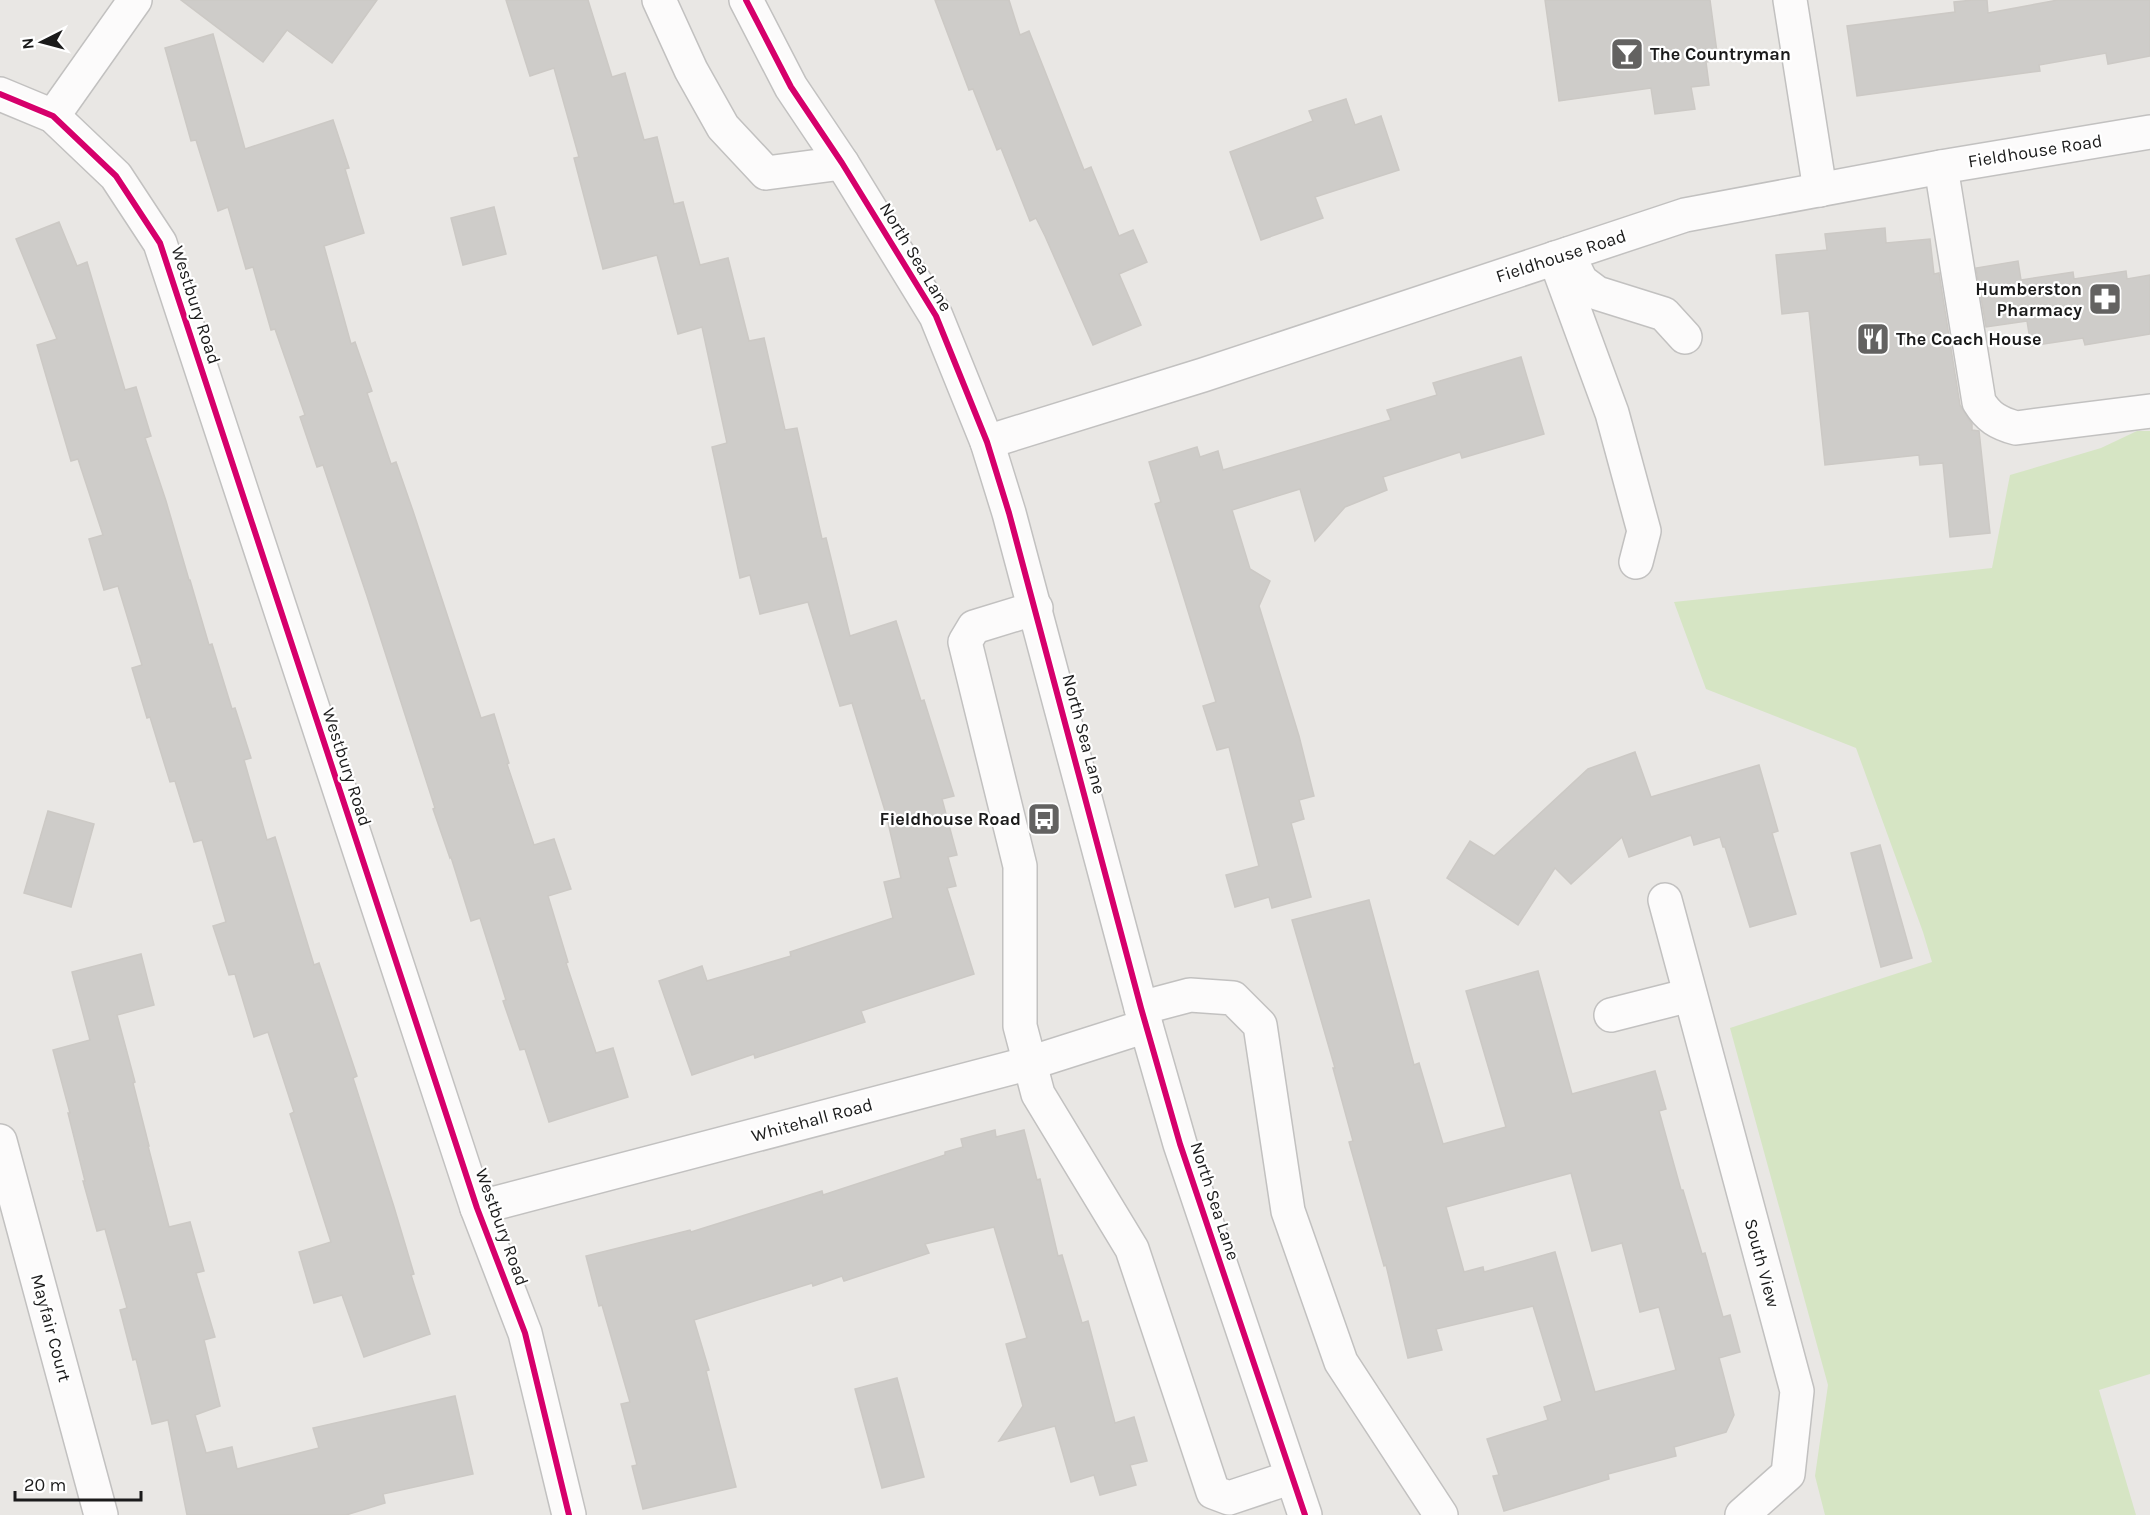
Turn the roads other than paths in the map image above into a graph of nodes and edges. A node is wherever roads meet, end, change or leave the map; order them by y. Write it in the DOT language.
graph roads {
  1 [pos="135,0"];
  2 [pos="660,0"];
  3 [pos="746,0"];
  4 [pos="1790,0"];
  5 [pos="0,94"];
  6 [pos="53,116"];
  7 [pos="2150,132"];
  8 [pos="842,163"];
  9 [pos="1941,167"];
  10 [pos="1820,190"];
  11 [pos="1561,256"];
  12 [pos="1685,337"];
  13 [pos="2150,411"];
  14 [pos="987,442"];
  15 [pos="1636,562"];
  16 [pos="1036,608"];
  17 [pos="1665,900"];
  18 [pos="1690,994"];
  19 [pos="1611,1015"];
  20 [pos="1143,1017"];
  21 [pos="1030,1063"];
  22 [pos="0,1142"];
  23 [pos="477,1208"];
  24 [pos="1298,1494"];
  25 [pos="101,1515"];
  26 [pos="569,1515"];
  27 [pos="1225,1515"];
  28 [pos="1441,1515"];
  29 [pos="1742,1515"];
  1 -- 6 [label="street"];
  2 -- 8 [label="street"];
  3 -- 8 [label="street, North Sea Lane"];
  4 -- 10 [label="street"];
  5 -- 6 [label="street, Westbury Road"];
  6 -- 23 [label="street, Westbury Road"];
  7 -- 9 [label="street, Fieldhouse Road"];
  8 -- 14 [label="street, North Sea Lane"];
  9 -- 10 [label="street, Fieldhouse Road"];
  9 -- 13 [label="street"];
  10 -- 11 [label="street, Fieldhouse Road"];
  11 -- 12 [label="street"];
  11 -- 14 [label="street, Fieldhouse Road"];
  11 -- 15 [label="street"];
  14 -- 16 [label="street, North Sea Lane"];
  16 -- 20 [label="street, North Sea Lane"];
  16 -- 21 [label="street"];
  17 -- 18 [label="street, South View"];
  18 -- 19 [label="street"];
  18 -- 29 [label="street, South View"];
  20 -- 21 [label="street, Whitehall Road"];
  20 -- 24 [label="street, North Sea Lane"];
  20 -- 28 [label="street"];
  21 -- 23 [label="street, Whitehall Road"];
  21 -- 24 [label="street"];
  22 -- 25 [label="street, Mayfair Court"];
  23 -- 26 [label="street, Westbury Road"];
  24 -- 27 [label="street"];
}
